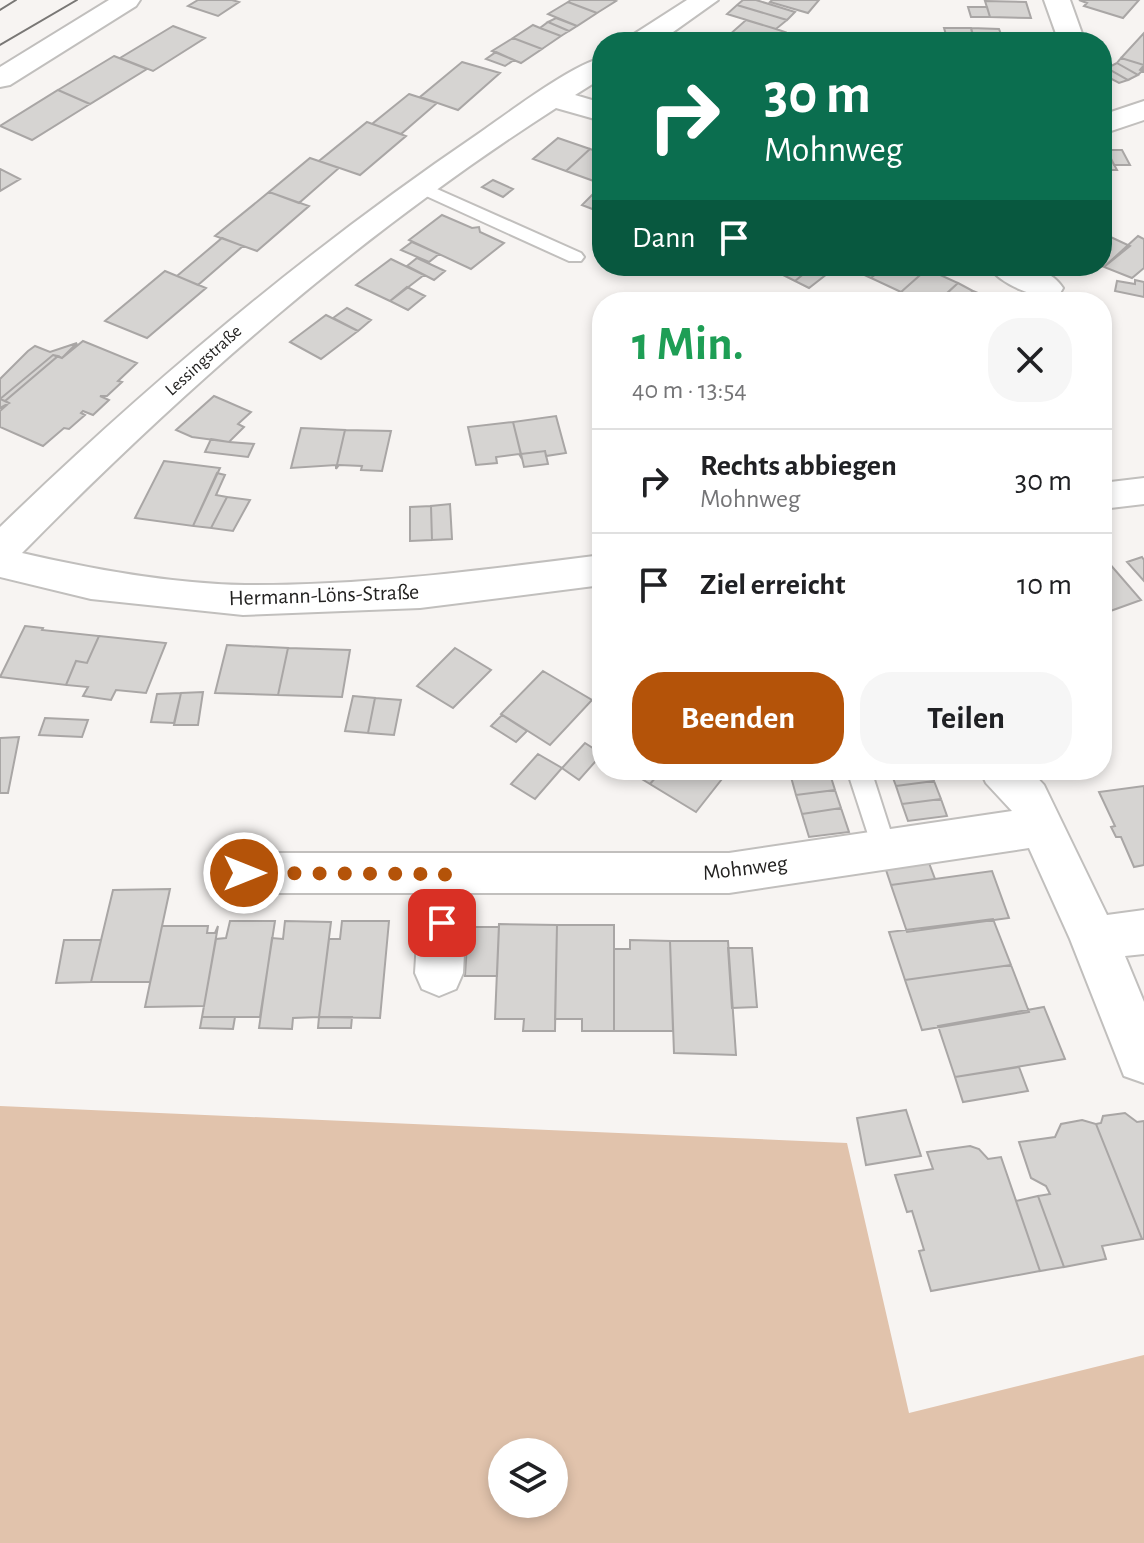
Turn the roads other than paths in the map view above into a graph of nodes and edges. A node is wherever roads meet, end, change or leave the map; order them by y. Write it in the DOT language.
graph roads {
  1 [pos="127,0"];
  2 [pos="705,0"];
  3 [pos="1057,0"];
  4 [pos="656,32"];
  5 [pos="1068,32"];
  6 [pos="592,72"];
  7 [pos="0,79"];
  8 [pos="551,97"];
  9 [pos="592,109"];
  10 [pos="1144,110"];
  11 [pos="1112,117"];
  12 [pos="419,186"];
  13 [pos="575,257"];
  14 [pos="1024,276"];
  15 [pos="1047,288"];
  16 [pos="1144,491"];
  17 [pos="1112,495"];
  18 [pos="0,551"];
  19 [pos="0,562"];
  20 [pos="592,571"];
  21 [pos="862,780"];
  22 [pos="1011,780"];
  23 [pos="1042,826"];
  24 [pos="884,848"];
  25 [pos="244,873"];
  26 [pos="445,874"];
  27 [pos="1144,932"];
  28 [pos="1094,939"];
  29 [pos="439,973"];
  30 [pos="1142,1059"];
  1 -- 7 [label="street"];
  2 -- 4 [label="street"];
  3 -- 5 [label="street"];
  6 -- 8 [label="street, Lessingstraße"];
  8 -- 9 [label="street"];
  8 -- 12 [label="street, Lessingstraße"];
  10 -- 11 [label="street"];
  12 -- 13 [label="lane"];
  12 -- 18 [label="street, Lessingstraße"];
  14 -- 15 [label="street"];
  16 -- 17 [label="street"];
  19 -- 20 [label="street, Hermann-Löns-Straße"];
  21 -- 24 [label="lane"];
  22 -- 23 [label="street"];
  23 -- 24 [label="street, Mohnweg"];
  23 -- 28 [label="street"];
  24 -- 26 [label="street, Mohnweg"];
  25 -- 26 [label="street, Mohnweg"];
  26 -- 29 [label="street"];
  27 -- 28 [label="street"];
  28 -- 30 [label="street"];
}
